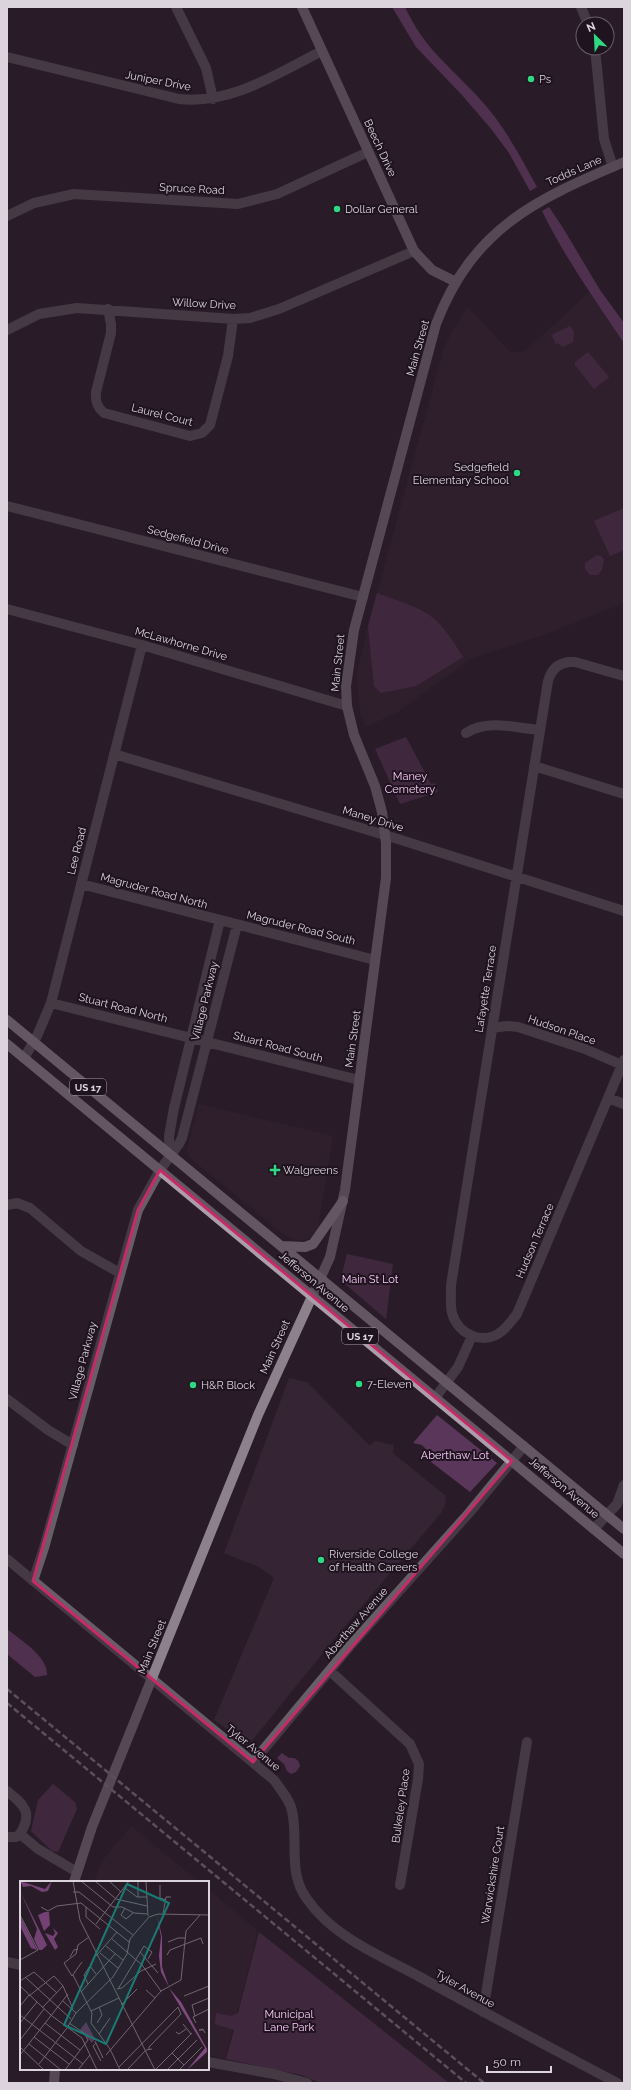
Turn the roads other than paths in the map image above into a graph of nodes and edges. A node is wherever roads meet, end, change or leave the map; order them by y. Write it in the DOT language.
graph roads {
  1 [pos="176,7"];
  2 [pos="302,7"];
  3 [pos="322,51"];
  4 [pos="596,56"];
  5 [pos="7,57"];
  6 [pos="213,99"];
  7 [pos="368,152"];
  8 [pos="624,162"];
  9 [pos="613,167"];
  10 [pos="535,203"];
  11 [pos="7,216"];
  12 [pos="414,251"];
  13 [pos="456,282"];
  14 [pos="108,309"];
  15 [pos="233,319"];
  16 [pos="7,330"];
  17 [pos="7,506"];
  18 [pos="363,597"];
  19 [pos="7,609"];
  20 [pos="142,645"];
  21 [pos="624,676"];
  22 [pos="347,706"];
  23 [pos="540,730"];
  24 [pos="466,733"];
  25 [pos="114,754"];
  26 [pos="534,766"];
  27 [pos="624,794"];
  28 [pos="385,835"];
  29 [pos="516,878"];
  30 [pos="81,884"];
  31 [pos="624,911"];
  32 [pos="220,920"];
  33 [pos="237,925"];
  34 [pos="375,960"];
  35 [pos="50,1003"];
  36 [pos="7,1020"];
  37 [pos="492,1028"];
  38 [pos="191,1037"];
  39 [pos="208,1041"];
  40 [pos="33,1042"];
  41 [pos="7,1044"];
  42 [pos="24,1058"];
  43 [pos="623,1062"];
  44 [pos="181,1078"];
  45 [pos="359,1080"];
  46 [pos="196,1083"];
  47 [pos="608,1098"];
  48 [pos="624,1104"];
  49 [pos="170,1155"];
  50 [pos="160,1170"];
  51 [pos="342,1201"];
  52 [pos="7,1206"];
  53 [pos="282,1246"];
  54 [pos="120,1273"];
  55 [pos="322,1279"];
  56 [pos="313,1297"];
  57 [pos="472,1336"];
  58 [pos="447,1382"];
  59 [pos="435,1398"];
  60 [pos="7,1399"];
  61 [pos="73,1445"];
  62 [pos="524,1446"];
  63 [pos="512,1461"];
  64 [pos="624,1486"];
  65 [pos="607,1515"];
  66 [pos="594,1529"];
  67 [pos="624,1529"];
  68 [pos="624,1554"];
  69 [pos="7,1559"];
  70 [pos="33,1580"];
  71 [pos="330,1671"];
  72 [pos="152,1679"];
  73 [pos="527,1742"];
  74 [pos="253,1762"];
  75 [pos="7,1791"];
  76 [pos="20,1834"];
  77 [pos="7,1837"];
  78 [pos="75,1877"];
  79 [pos="400,1885"];
  80 [pos="7,1962"];
  81 [pos="20,1965"];
  82 [pos="483,2012"];
  83 [pos="209,2062"];
  84 [pos="54,2070"];
  85 [pos="54,2083"];
  86 [pos="307,2083"];
  87 [pos="617,2083"];
  1 -- 6 [label="street"];
  2 -- 3 [label="main road, Beech Drive"];
  3 -- 6 [label="street, Juniper Drive"];
  3 -- 7 [label="main road, Beech Drive"];
  4 -- 9 [label="street"];
  5 -- 6 [label="street, Juniper Drive"];
  7 -- 11 [label="street, Spruce Road"];
  7 -- 12 [label="main road, Beech Drive"];
  8 -- 9 [label="main road, Todds Lane"];
  9 -- 10 [label="main road, Todds Lane"];
  10 -- 13 [label="main road, Main Street"];
  12 -- 13 [label="main road, Beech Drive"];
  12 -- 15 [label="street, Willow Drive"];
  13 -- 18 [label="main road, Main Street"];
  14 -- 15 [label="street, Willow Drive"];
  14 -- 15 [label="street, Laurel Court"];
  14 -- 16 [label="street, Willow Drive"];
  17 -- 18 [label="street, Sedgefield Drive"];
  18 -- 22 [label="main road, Main Street"];
  19 -- 20 [label="street, McLawhorne Drive"];
  20 -- 22 [label="street, McLawhorne Drive"];
  20 -- 25 [label="street, Lee Road"];
  21 -- 23 [label="street, Lafayette Terrace"];
  22 -- 28 [label="main road, Main Street"];
  23 -- 24 [label="street"];
  23 -- 26 [label="street, Lafayette Terrace"];
  25 -- 28 [label="street, Maney Drive"];
  25 -- 30 [label="street, Lee Road"];
  26 -- 27 [label="street"];
  26 -- 29 [label="street, Lafayette Terrace"];
  28 -- 29 [label="street, Maney Drive"];
  28 -- 34 [label="main road, Main Street"];
  29 -- 31 [label="street, Maney Drive"];
  29 -- 37 [label="street, Lafayette Terrace"];
  30 -- 32 [label="street, Magruder Road North"];
  30 -- 35 [label="street, Lee Road"];
  32 -- 33 [label="street, Magruder Road South"];
  32 -- 38 [label="street, Village Parkway"];
  33 -- 34 [label="street, Magruder Road South"];
  33 -- 39 [label="street, Village Parkway"];
  34 -- 45 [label="main road, Main Street"];
  35 -- 38 [label="street, Stuart Road North"];
  35 -- 40 [label="street, Lee Road"];
  36 -- 40 [label="main road, Jefferson Avenue / US 17"];
  37 -- 43 [label="street, Hudson Place"];
  37 -- 57 [label="street, Lafayette Terrace"];
  38 -- 39 [label="street, Stuart Road South"];
  38 -- 44 [label="street, Village Parkway"];
  39 -- 45 [label="street, Stuart Road South"];
  39 -- 46 [label="street, Village Parkway"];
  40 -- 42 [label="street, Lee Road"];
  40 -- 49 [label="main road, Jefferson Avenue / US 17"];
  41 -- 42 [label="main road, Jefferson Avenue / US 17"];
  42 -- 50 [label="main road, Jefferson Avenue / US 17"];
  43 -- 47 [label="street, Hudson Terrace"];
  44 -- 46 [label="street"];
  44 -- 49 [label="street, Village Parkway"];
  45 -- 51 [label="main road, Main Street"];
  46 -- 49 [label="street, Village Parkway"];
  47 -- 48 [label="street"];
  47 -- 57 [label="street, Hudson Terrace"];
  49 -- 50 [label="street, Village Parkway"];
  49 -- 53 [label="main road, Jefferson Avenue / US 17"];
  50 -- 54 [label="street, Village Parkway"];
  50 -- 56 [label="main road, Jefferson Avenue / US 17"];
  51 -- 53 [label="main road"];
  51 -- 55 [label="main road, Main Street"];
  52 -- 54 [label="street"];
  53 -- 55 [label="main road, Jefferson Avenue / US 17"];
  54 -- 61 [label="street, Village Parkway"];
  55 -- 56 [label="main road, Main Street"];
  55 -- 58 [label="main road, Jefferson Avenue / US 17"];
  56 -- 59 [label="main road, Jefferson Avenue / US 17"];
  56 -- 72 [label="main road, Main Street"];
  57 -- 58 [label="street"];
  58 -- 59 [label="street"];
  58 -- 62 [label="main road, Jefferson Avenue / US 17"];
  59 -- 63 [label="main road, Jefferson Avenue / US 17"];
  60 -- 61 [label="street"];
  61 -- 70 [label="street, Village Parkway"];
  62 -- 63 [label="street, Aberthaw Avenue"];
  62 -- 65 [label="main road, Jefferson Avenue / US 17"];
  63 -- 66 [label="main road, Jefferson Avenue / US 17"];
  63 -- 71 [label="street, Aberthaw Avenue"];
  64 -- 65 [label="street"];
  65 -- 66 [label="street"];
  65 -- 67 [label="main road, Jefferson Avenue / US 17"];
  66 -- 68 [label="main road, Jefferson Avenue / US 17"];
  69 -- 70 [label="street, Tyler Avenue"];
  70 -- 72 [label="street, Tyler Avenue"];
  71 -- 74 [label="street, Aberthaw Avenue"];
  71 -- 79 [label="street, Bulkeley Place"];
  72 -- 74 [label="street, Tyler Avenue"];
  72 -- 78 [label="main road, Main Street"];
  73 -- 82 [label="street, Warwickshire Court"];
  74 -- 82 [label="street, Tyler Avenue"];
  75 -- 76 [label="street"];
  76 -- 77 [label="street"];
  76 -- 78 [label="street"];
  80 -- 81 [label="street"];
  82 -- 87 [label="street, Tyler Avenue"];
  83 -- 86 [label="street"];
  84 -- 85 [label="main road"];
}
